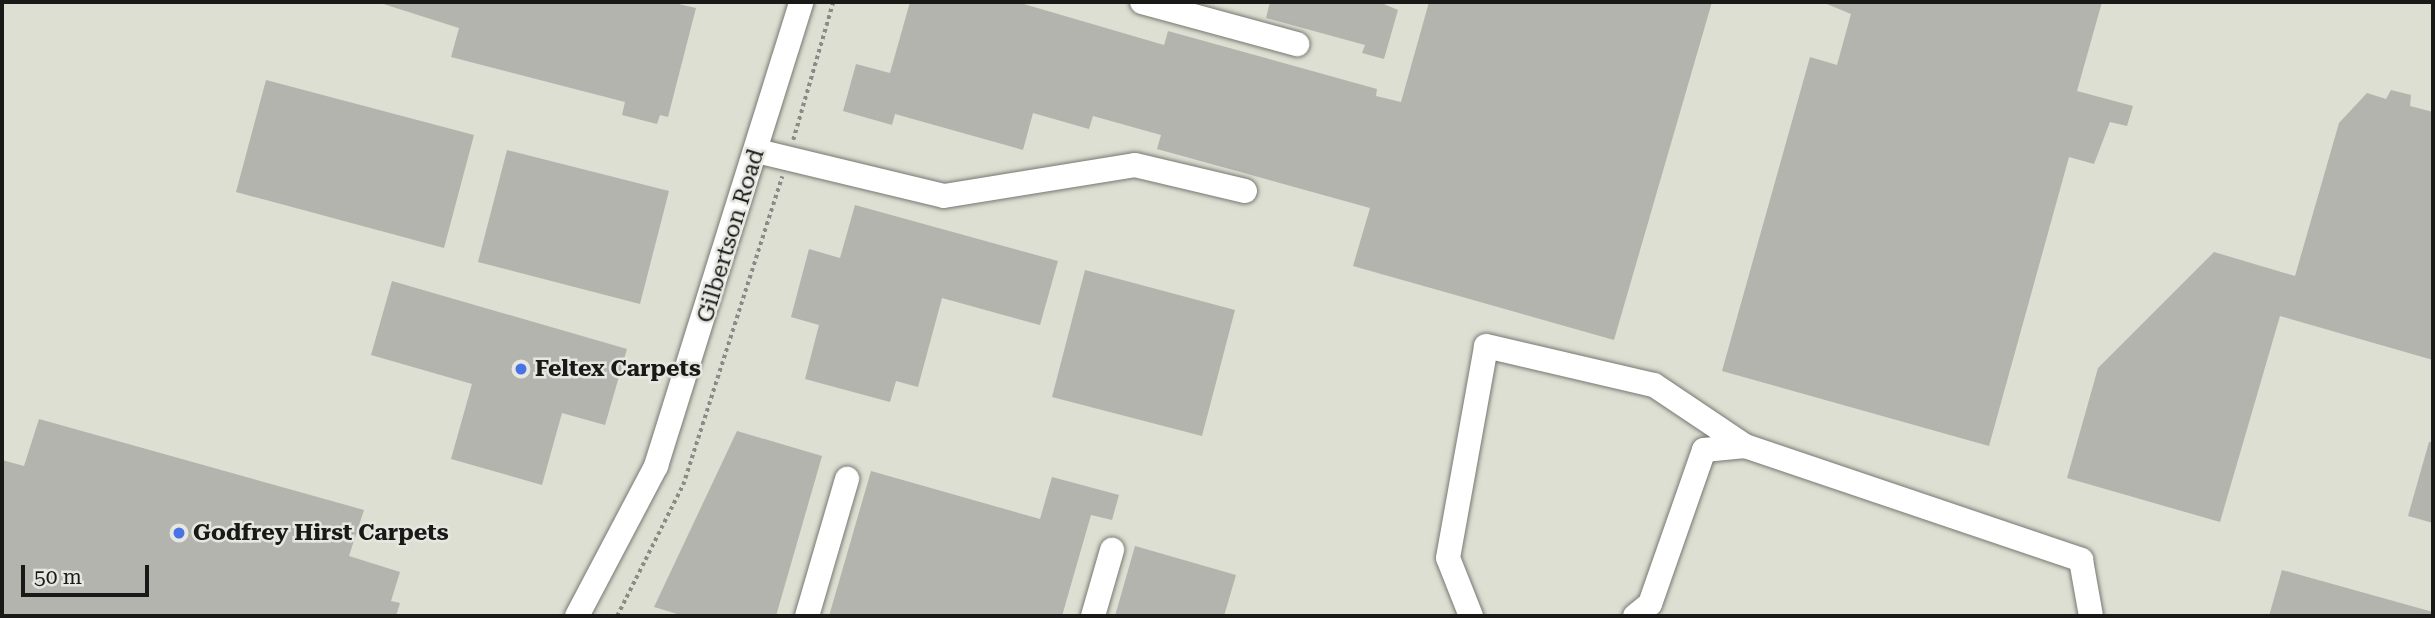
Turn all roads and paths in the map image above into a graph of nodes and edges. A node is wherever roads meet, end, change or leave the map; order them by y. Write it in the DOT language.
graph roads {
  1 [pos="801,2"];
  2 [pos="833,2"];
  3 [pos="1142,2"];
  4 [pos="1297,44"];
  5 [pos="757,151"];
  6 [pos="788,159"];
  7 [pos="1245,191"];
  8 [pos="1745,446"];
  9 [pos="848,479"];
  10 [pos="1112,550"];
  11 [pos="583,615"];
  12 [pos="617,616"];
  13 [pos="807,616"];
  14 [pos="1093,616"];
  15 [pos="1471,616"];
  16 [pos="1635,616"];
  17 [pos="2091,616"];
  1 -- 5 [label="street, Gilbertson Road"];
  2 -- 6 [label="path"];
  3 -- 4 [label="street"];
  5 -- 6 [label="street"];
  5 -- 11 [label="street, Gilbertson Road"];
  6 -- 7 [label="street"];
  6 -- 12 [label="path"];
  8 -- 15 [label="street"];
  8 -- 16 [label="street"];
  8 -- 17 [label="street"];
  9 -- 13 [label="street"];
  10 -- 14 [label="street"];
}
